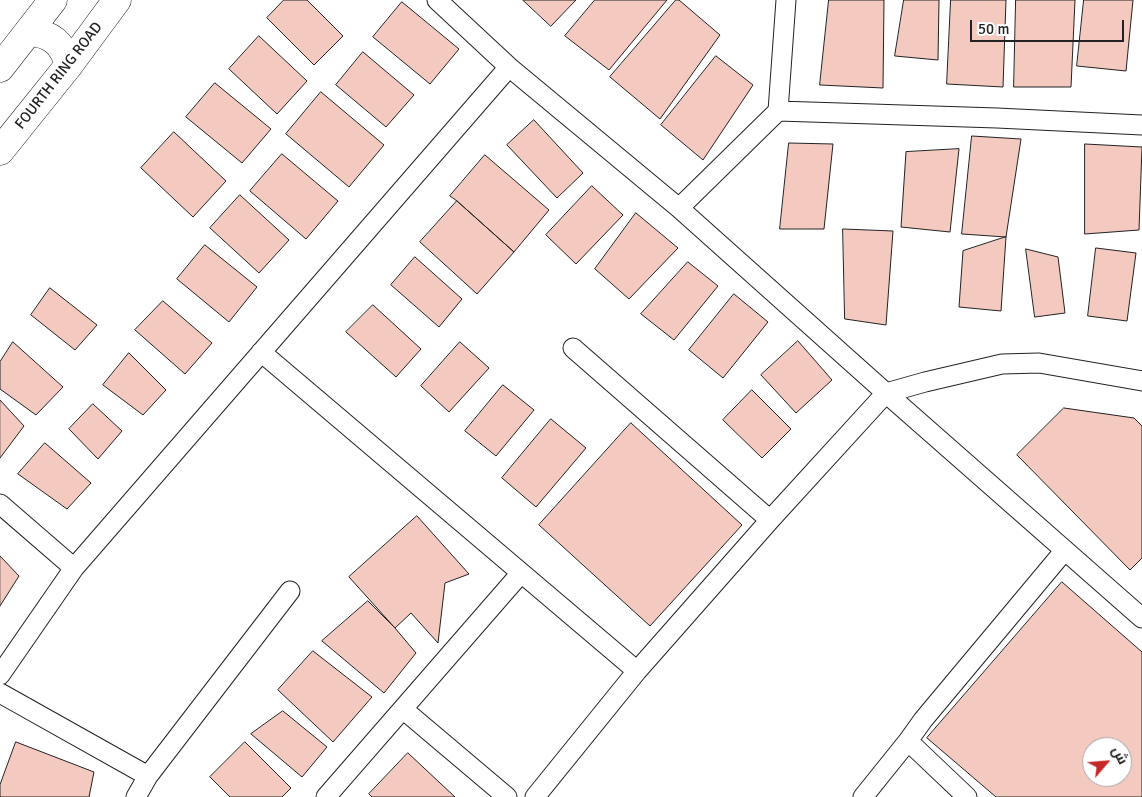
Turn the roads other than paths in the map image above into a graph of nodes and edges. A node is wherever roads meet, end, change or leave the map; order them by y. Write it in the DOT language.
graph roads {
  1 [pos="52,0"];
  2 [pos="117,0"];
  3 [pos="437,0"];
  4 [pos="786,0"];
  5 [pos="28,32"];
  6 [pos="69,65"];
  7 [pos="509,67"];
  8 [pos="0,68"];
  9 [pos="778,111"];
  10 [pos="1142,125"];
  11 [pos="0,151"];
  12 [pos="679,208"];
  13 [pos="574,348"];
  14 [pos="261,352"];
  15 [pos="1142,381"];
  16 [pos="886,393"];
  17 [pos="0,504"];
  18 [pos="770,520"];
  19 [pos="1065,550"];
  20 [pos="74,568"];
  21 [pos="521,573"];
  22 [pos="290,592"];
  23 [pos="1139,609"];
  24 [pos="637,671"];
  25 [pos="0,675"];
  26 [pos="0,693"];
  27 [pos="404,710"];
  28 [pos="908,742"];
  29 [pos="148,776"];
  30 [pos="136,797"];
  31 [pos="326,797"];
  32 [pos="507,797"];
  33 [pos="534,797"];
  34 [pos="863,797"];
  35 [pos="967,797"];
  1 -- 5 [label="main road"];
  2 -- 6 [label="main road, FOURTH RING ROAD"];
  3 -- 7 [label="street"];
  4 -- 9 [label="street"];
  5 -- 6 [label="main road"];
  5 -- 8 [label="main road"];
  6 -- 11 [label="main road, FOURTH RING ROAD"];
  7 -- 12 [label="street"];
  7 -- 14 [label="street"];
  9 -- 10 [label="street"];
  9 -- 12 [label="street"];
  12 -- 16 [label="street"];
  13 -- 18 [label="street"];
  14 -- 20 [label="street"];
  14 -- 21 [label="street"];
  15 -- 16 [label="street"];
  16 -- 18 [label="street"];
  16 -- 19 [label="street"];
  17 -- 20 [label="street"];
  18 -- 24 [label="street"];
  19 -- 23 [label="street"];
  19 -- 28 [label="street"];
  20 -- 25 [label="street"];
  21 -- 24 [label="street"];
  21 -- 27 [label="street"];
  22 -- 29 [label="street"];
  24 -- 33 [label="street"];
  26 -- 29 [label="street"];
  27 -- 31 [label="street"];
  27 -- 32 [label="street"];
  28 -- 34 [label="street"];
  28 -- 35 [label="street"];
  29 -- 30 [label="street"];
}
